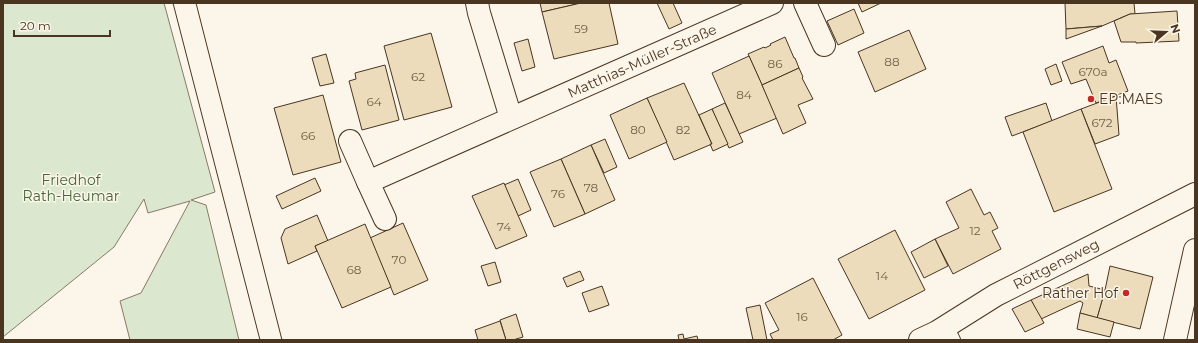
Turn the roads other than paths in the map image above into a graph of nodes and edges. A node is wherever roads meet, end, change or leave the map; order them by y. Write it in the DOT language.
graph roads {
  1 [pos="477,3"];
  2 [pos="772,3"];
  3 [pos="805,3"];
  4 [pos="824,45"];
  5 [pos="511,118"];
  6 [pos="350,141"];
  7 [pos="368,182"];
  8 [pos="1195,194"];
  9 [pos="385,219"];
  10 [pos="1195,250"];
  11 [pos="949,333"];
  12 [pos="920,340"];
  13 [pos="1175,340"];
  1 -- 5 [label="street"];
  2 -- 5 [label="street, Matthias-Müller-Straße"];
  3 -- 4 [label="street"];
  5 -- 7 [label="street, Matthias-Müller-Straße"];
  6 -- 7 [label="street"];
  7 -- 9 [label="street"];
  8 -- 11 [label="street, Röttgensweg"];
  10 -- 13 [label="street"];
  11 -- 12 [label="street, Röttgensweg"];
}
